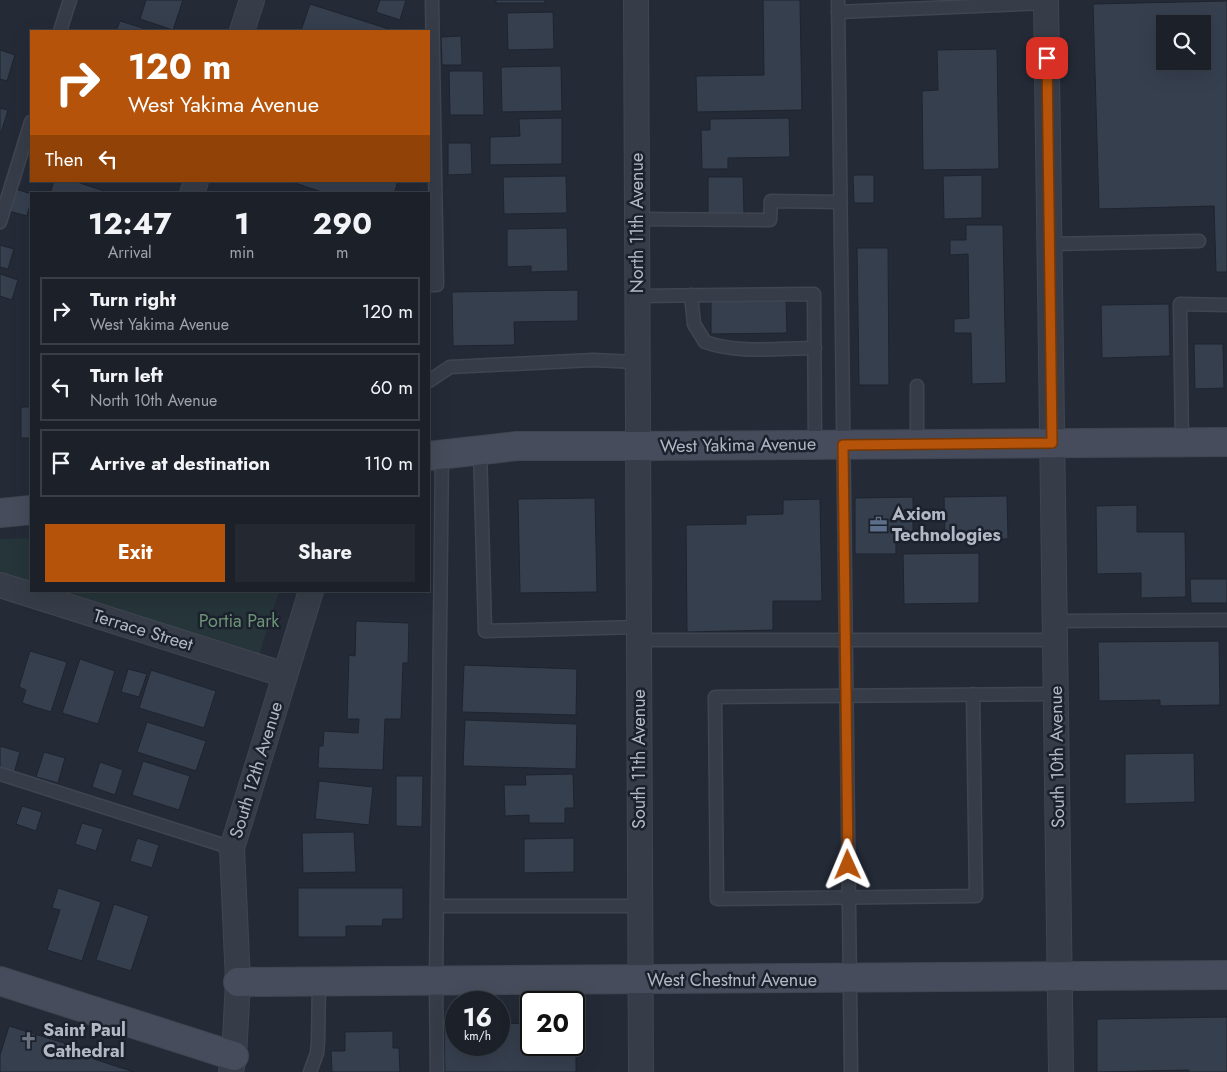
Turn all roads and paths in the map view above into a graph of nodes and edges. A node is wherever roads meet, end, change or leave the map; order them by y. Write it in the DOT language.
graph roads {
  1 [pos="70,0"];
  2 [pos="252,0"];
  3 [pos="432,0"];
  4 [pos="636,0"];
  5 [pos="1046,1"];
  6 [pos="838,6"];
  7 [pos="60,30"];
  8 [pos="242,30"];
  9 [pos="30,125"];
  10 [pos="840,202"];
  11 [pos="637,219"];
  12 [pos="0,222"];
  13 [pos="1199,241"];
  14 [pos="1049,244"];
  15 [pos="430,286"];
  16 [pos="691,295"];
  17 [pos="637,296"];
  18 [pos="1227,305"];
  19 [pos="815,348"];
  20 [pos="637,362"];
  21 [pos="430,380"];
  22 [pos="917,386"];
  23 [pos="1182,442"];
  24 [pos="1227,442"];
  25 [pos="1052,443"];
  26 [pos="917,444"];
  27 [pos="815,445"];
  28 [pos="843,445"];
  29 [pos="637,446"];
  30 [pos="480,449"];
  31 [pos="435,454"];
  32 [pos="30,510"];
  33 [pos="0,513"];
  34 [pos="0,586"];
  35 [pos="311,592"];
  36 [pos="1227,620"];
  37 [pos="1055,630"];
  38 [pos="638,634"];
  39 [pos="845,640"];
  40 [pos="286,675"];
  41 [pos="973,694"];
  42 [pos="1056,694"];
  43 [pos="846,696"];
  44 [pos="0,774"];
  45 [pos="232,848"];
  46 [pos="848,898"];
  47 [pos="437,906"];
  48 [pos="640,906"];
  49 [pos="1227,975"];
  50 [pos="1060,977"];
  51 [pos="849,979"];
  52 [pos="640,980"];
  53 [pos="0,981"];
  54 [pos="238,982"];
  55 [pos="319,982"];
  56 [pos="436,982"];
  57 [pos="232,1064"];
  58 [pos="310,1072"];
  59 [pos="437,1072"];
  60 [pos="641,1072"];
  61 [pos="851,1072"];
  62 [pos="1061,1072"];
  1 -- 7 [label="lane"];
  2 -- 8 [label="street"];
  3 -- 15 [label="lane"];
  4 -- 11 [label="street, North 11th Avenue"];
  5 -- 6 [label="lane"];
  5 -- 14 [label="street, South 10th Avenue"];
  6 -- 10 [label="lane"];
  9 -- 12 [label="lane"];
  10 -- 11 [label="lane"];
  10 -- 28 [label="lane"];
  11 -- 17 [label="street, North 11th Avenue"];
  13 -- 14 [label="lane"];
  14 -- 25 [label="street, South 10th Avenue"];
  16 -- 17 [label="lane"];
  16 -- 19 [label="lane"];
  16 -- 19 [label="lane"];
  17 -- 20 [label="street, North 11th Avenue"];
  18 -- 23 [label="lane"];
  19 -- 27 [label="lane"];
  20 -- 21 [label="lane"];
  20 -- 29 [label="street, North 11th Avenue"];
  22 -- 26 [label="lane"];
  23 -- 24 [label="street, West Yakima Avenue"];
  23 -- 25 [label="street, West Yakima Avenue"];
  25 -- 26 [label="street, West Yakima Avenue"];
  25 -- 37 [label="street, South 10th Avenue"];
  26 -- 28 [label="street, West Yakima Avenue"];
  27 -- 28 [label="street, West Yakima Avenue"];
  27 -- 29 [label="street, West Yakima Avenue"];
  28 -- 39 [label="lane"];
  29 -- 30 [label="street, West Yakima Avenue"];
  29 -- 38 [label="street, South 11th Avenue"];
  30 -- 31 [label="street, West Yakima Avenue"];
  30 -- 38 [label="lane"];
  31 -- 47 [label="lane"];
  32 -- 33 [label="street"];
  34 -- 40 [label="street, Terrace Street"];
  35 -- 40 [label="street, South 12th Avenue"];
  36 -- 37 [label="lane"];
  37 -- 39 [label="lane"];
  37 -- 42 [label="street, South 10th Avenue"];
  38 -- 39 [label="lane"];
  38 -- 48 [label="street, South 11th Avenue"];
  39 -- 43 [label="lane"];
  40 -- 45 [label="street, South 12th Avenue"];
  41 -- 42 [label="lane"];
  41 -- 43 [label="lane"];
  41 -- 46 [label="lane"];
  42 -- 50 [label="street, South 10th Avenue"];
  43 -- 46 [label="lane"];
  43 -- 46 [label="lane"];
  44 -- 45 [label="lane"];
  45 -- 54 [label="street, South 12th Avenue"];
  46 -- 51 [label="lane"];
  47 -- 48 [label="lane"];
  47 -- 56 [label="lane"];
  48 -- 52 [label="street, South 11th Avenue"];
  49 -- 50 [label="street, West Chestnut Avenue"];
  50 -- 51 [label="street, West Chestnut Avenue"];
  50 -- 62 [label="street, South 10th Avenue"];
  51 -- 52 [label="street, West Chestnut Avenue"];
  51 -- 61 [label="lane"];
  52 -- 56 [label="street, West Chestnut Avenue"];
  52 -- 60 [label="street, South 11th Avenue"];
  53 -- 57 [label="street"];
  54 -- 55 [label="street, West Chestnut Avenue"];
  54 -- 57 [label="street, South 12th Avenue"];
  55 -- 56 [label="street, West Chestnut Avenue"];
  55 -- 58 [label="lane"];
  56 -- 59 [label="lane"];
}
